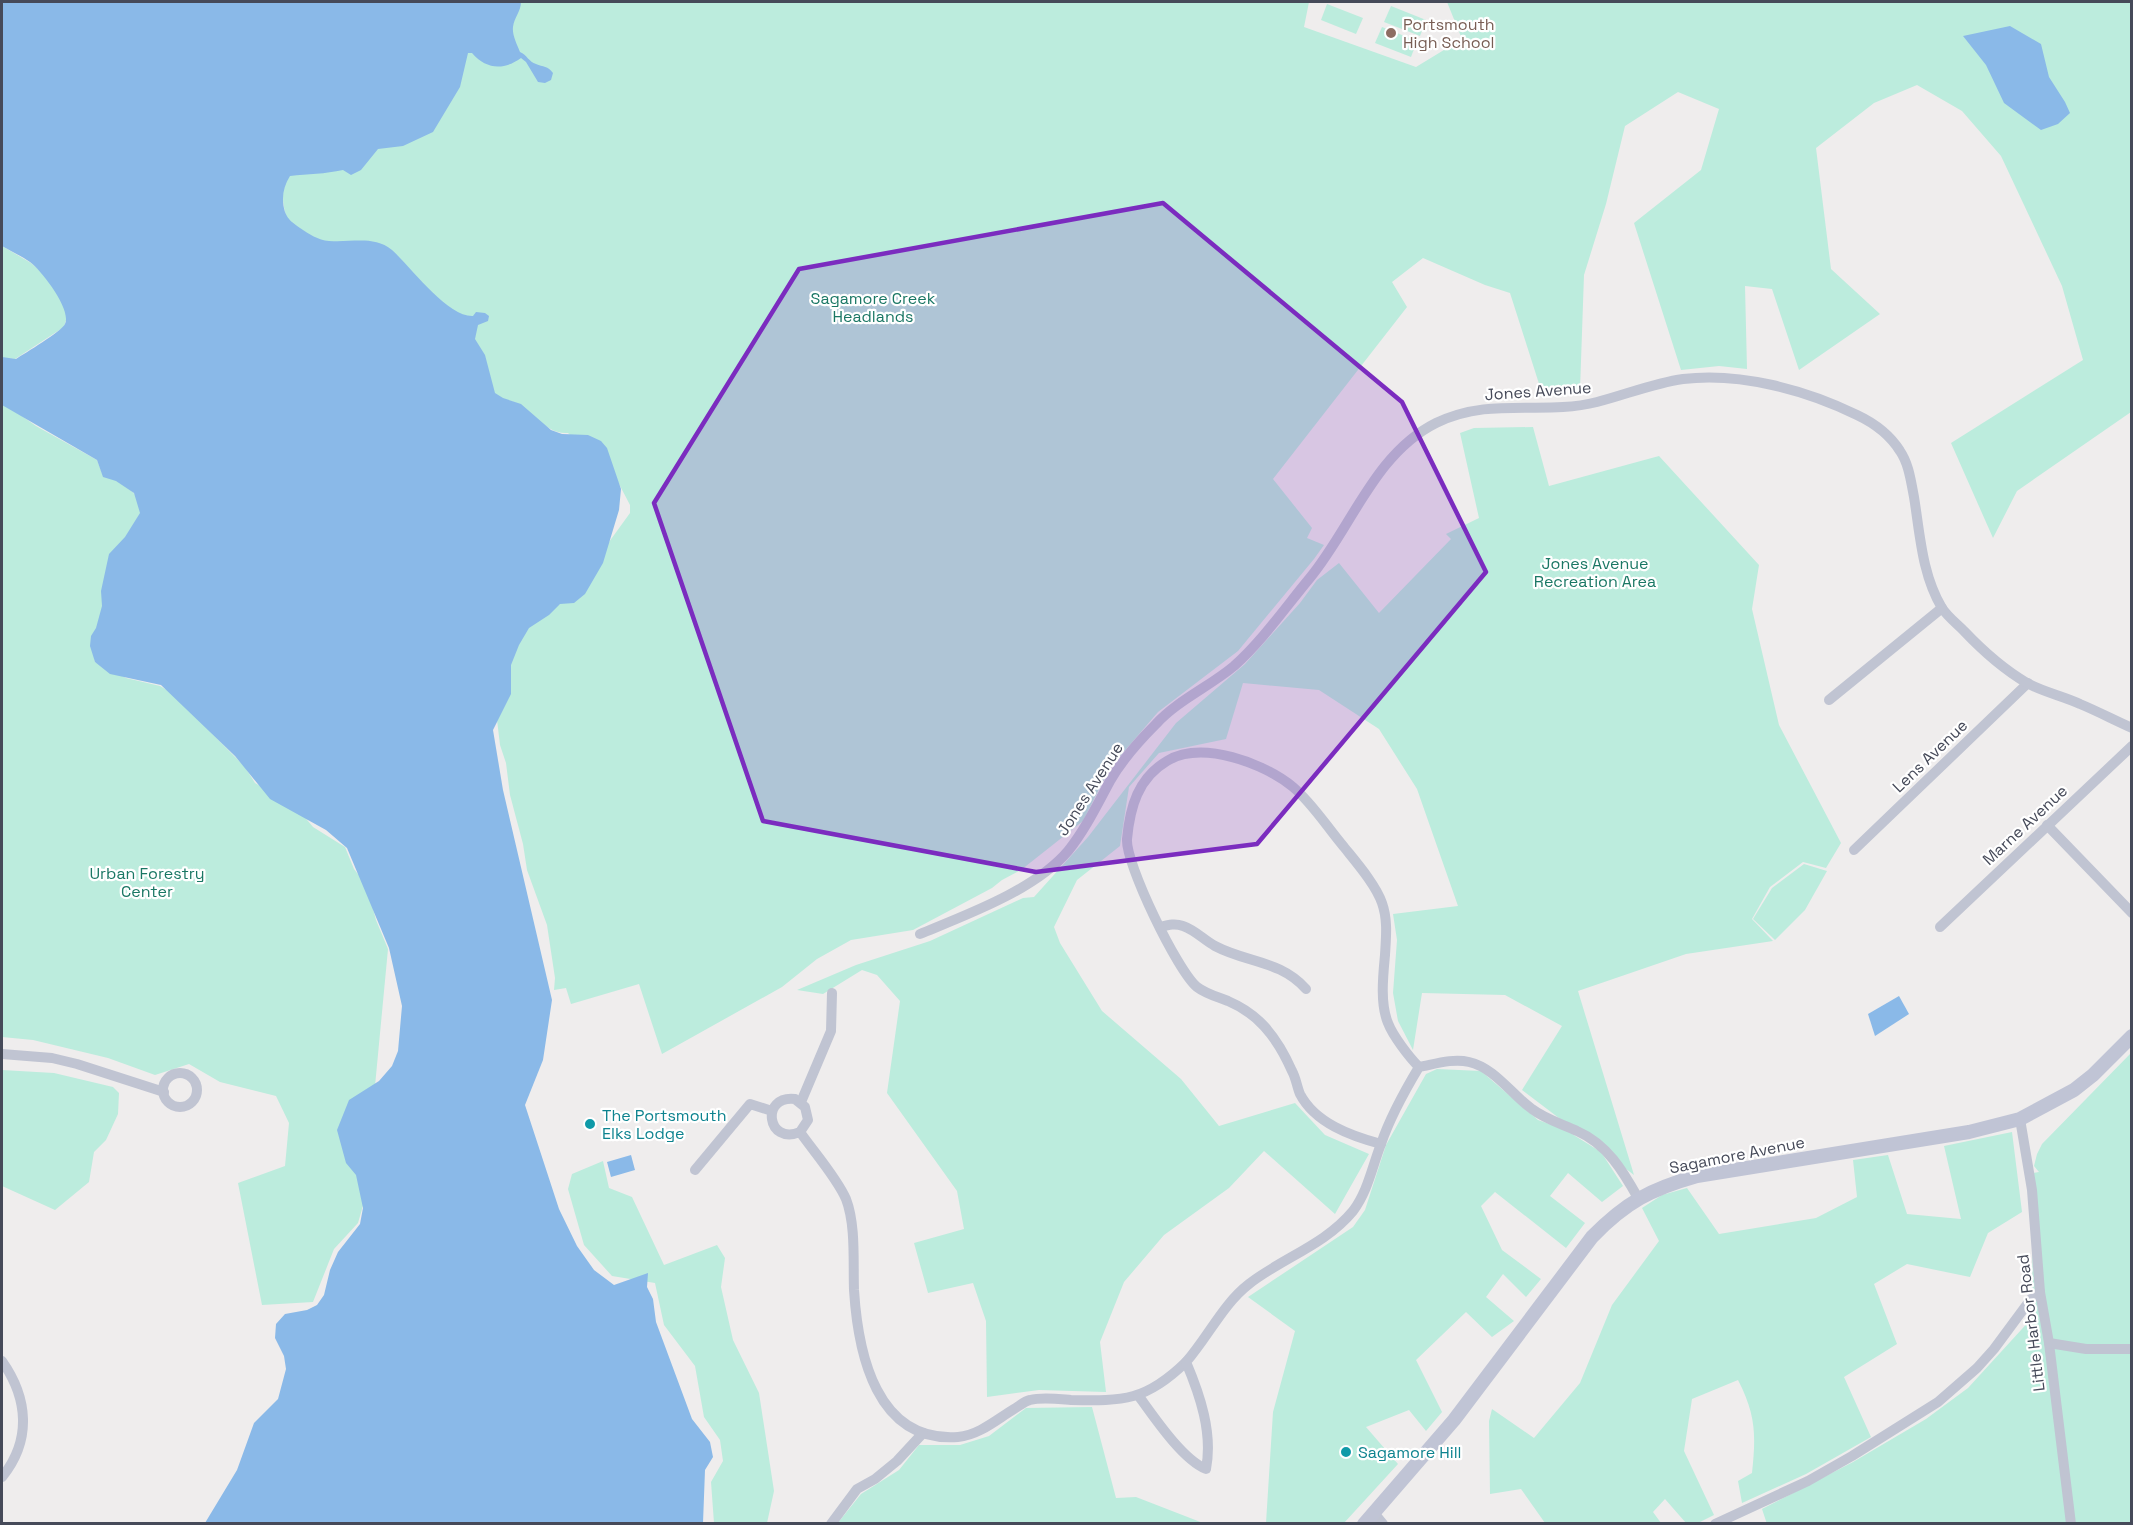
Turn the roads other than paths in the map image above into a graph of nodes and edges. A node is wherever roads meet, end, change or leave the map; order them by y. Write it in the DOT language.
graph roads {
  1 [pos="1942,608"];
  2 [pos="2028,683"];
  3 [pos="1829,700"];
  4 [pos="2132,728"];
  5 [pos="2132,746"];
  6 [pos="2047,825"];
  7 [pos="1854,850"];
  8 [pos="2132,913"];
  9 [pos="1160,927"];
  10 [pos="1940,927"];
  11 [pos="920,934"];
  12 [pos="1306,989"];
  13 [pos="832,993"];
  14 [pos="2132,1036"];
  15 [pos="2,1054"];
  16 [pos="1419,1067"];
  17 [pos="164,1092"];
  18 [pos="801,1102"];
  19 [pos="772,1111"];
  20 [pos="2020,1119"];
  21 [pos="800,1132"];
  22 [pos="1380,1144"];
  23 [pos="695,1170"];
  24 [pos="1638,1198"];
  25 [pos="2040,1292"];
  26 [pos="2049,1343"];
  27 [pos="2132,1349"];
  28 [pos="2,1361"];
  29 [pos="1186,1362"];
  30 [pos="1138,1395"];
  31 [pos="923,1433"];
  32 [pos="2,1477"];
  33 [pos="1369,1518"];
  34 [pos="831,1524"];
  35 [pos="1383,1524"];
  36 [pos="1715,1524"];
  37 [pos="2071,1524"];
  1 -- 2 [label="street, Jones Avenue"];
  1 -- 3 [label="street"];
  1 -- 11 [label="street, Jones Avenue"];
  2 -- 4 [label="street, Jones Avenue"];
  2 -- 7 [label="street, Lens Avenue"];
  5 -- 6 [label="street, Marne Avenue"];
  6 -- 8 [label="street"];
  6 -- 10 [label="street, Marne Avenue"];
  9 -- 12 [label="street"];
  9 -- 16 [label="street"];
  9 -- 22 [label="street"];
  13 -- 18 [label="street"];
  14 -- 20 [label="main road, Sagamore Avenue"];
  15 -- 17 [label="street"];
  16 -- 22 [label="street"];
  16 -- 24 [label="street"];
  18 -- 19 [label="street"];
  18 -- 21 [label="street"];
  19 -- 21 [label="street"];
  19 -- 23 [label="street"];
  20 -- 24 [label="main road, Sagamore Avenue"];
  20 -- 25 [label="street, Little Harbor Road"];
  21 -- 31 [label="street"];
  22 -- 29 [label="street"];
  24 -- 33 [label="main road, Sagamore Avenue"];
  25 -- 26 [label="street, Little Harbor Road"];
  25 -- 36 [label="street"];
  26 -- 27 [label="street"];
  26 -- 37 [label="street, Little Harbor Road"];
  28 -- 32 [label="street"];
  29 -- 30 [label="street"];
  29 -- 30 [label="street"];
  30 -- 31 [label="street"];
  31 -- 34 [label="street"];
  33 -- 35 [label="street"];
}
